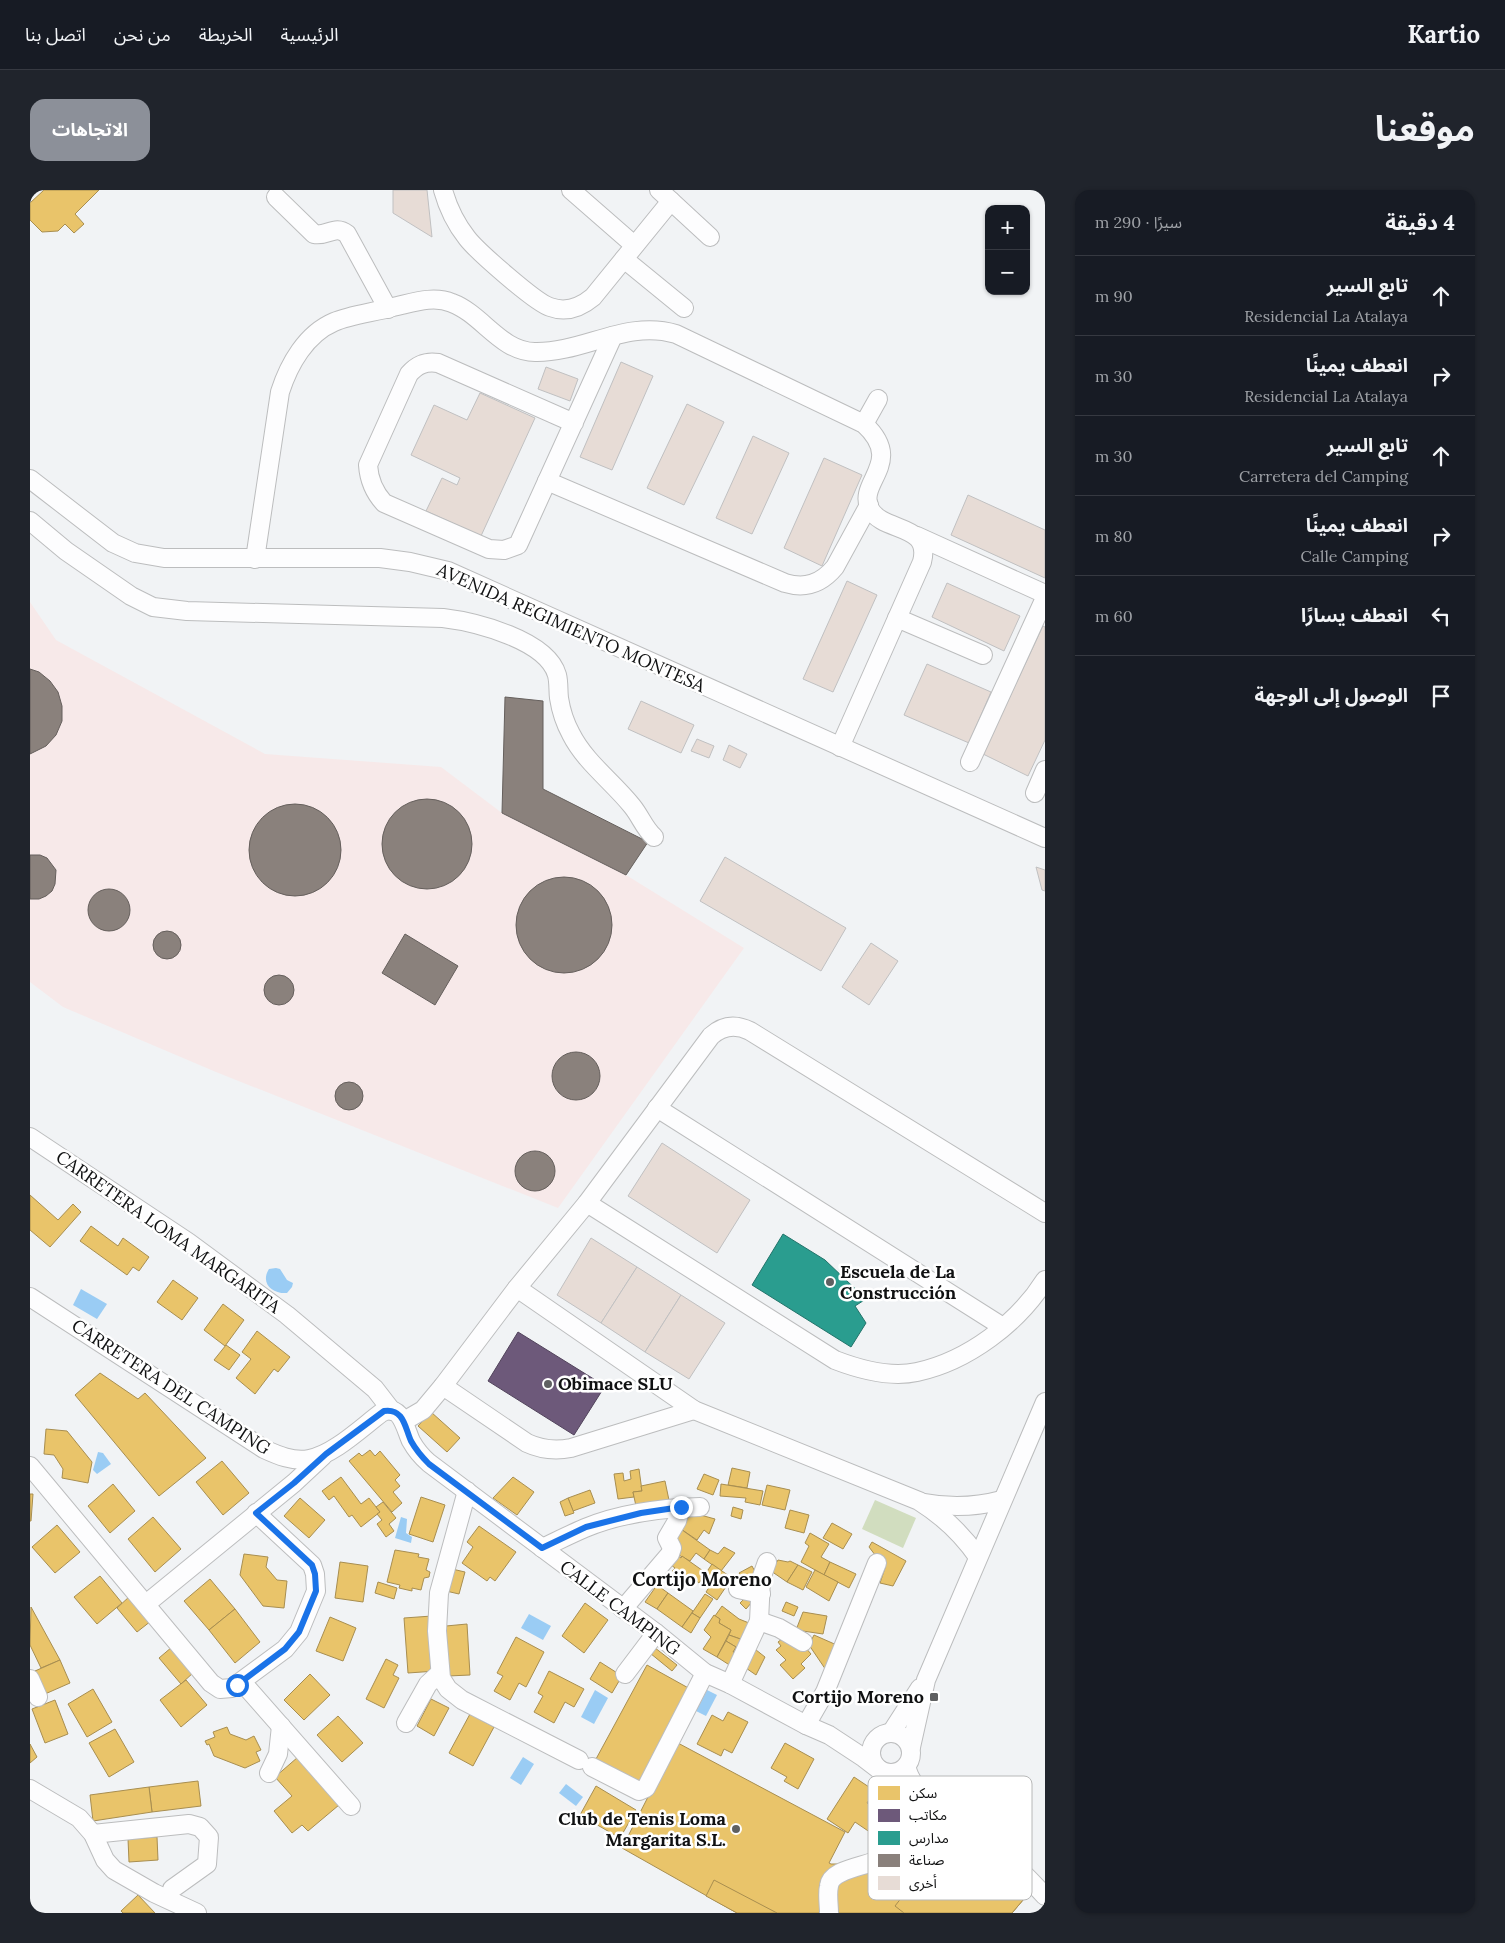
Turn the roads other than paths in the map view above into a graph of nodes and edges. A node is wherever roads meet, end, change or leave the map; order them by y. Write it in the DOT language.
graph roads {
  1 [pos="443,190"];
  2 [pos="571,190"];
  3 [pos="665,196"];
  4 [pos="276,197"];
  5 [pos="710,237"];
  6 [pos="629,252"];
  7 [pos="684,308"];
  8 [pos="388,309"];
  9 [pos="613,336"];
  10 [pos="878,398"];
  11 [pos="574,423"];
  12 [pos="864,424"];
  13 [pos="30,479"];
  14 [pos="547,481"];
  15 [pos="869,505"];
  16 [pos="30,521"];
  17 [pos="917,536"];
  18 [pos="255,559"];
  19 [pos="1045,594"];
  20 [pos="1045,598"];
  21 [pos="897,618"];
  22 [pos="983,655"];
  23 [pos="840,746"];
  24 [pos="970,762"];
  25 [pos="1045,770"];
  26 [pos="1035,793"];
  27 [pos="654,837"];
  28 [pos="1045,838"];
  29 [pos="657,1108"];
  30 [pos="30,1137"];
  31 [pos="586,1203"];
  32 [pos="1045,1213"];
  33 [pos="1045,1280"];
  34 [pos="517,1288"];
  35 [pos="30,1297"];
  36 [pos="1003,1327"];
  37 [pos="443,1386"];
  38 [pos="1045,1402"];
  39 [pos="694,1410"];
  40 [pos="398,1416"];
  41 [pos="326,1454"];
  42 [pos="289,1458"];
  43 [pos="30,1466"];
  44 [pos="294,1483"];
  45 [pos="466,1491"];
  46 [pos="1002,1500"];
  47 [pos="919,1502"];
  48 [pos="681,1507"];
  49 [pos="700,1507"];
  50 [pos="256,1513"];
  51 [pos="542,1548"];
  52 [pos="978,1557"];
  53 [pos="767,1562"];
  54 [pos="877,1563"];
  55 [pos="738,1589"];
  56 [pos="761,1594"];
  57 [pos="146,1604"];
  58 [pos="623,1609"];
  59 [pos="759,1621"];
  60 [pos="656,1633"];
  61 [pos="803,1642"];
  62 [pos="705,1673"];
  63 [pos="440,1674"];
  64 [pos="625,1674"];
  65 [pos="30,1680"];
  66 [pos="926,1680"];
  67 [pos="242,1682"];
  68 [pos="730,1684"];
  69 [pos="38,1697"];
  70 [pos="406,1723"];
  71 [pos="806,1724"];
  72 [pos="281,1726"];
  73 [pos="829,1734"];
  74 [pos="884,1736"];
  75 [pos="911,1747"];
  76 [pos="880,1771"];
  77 [pos="908,1772"];
  78 [pos="269,1773"];
  79 [pos="908,1776"];
  80 [pos="910,1776"];
  81 [pos="30,1789"];
  82 [pos="351,1806"];
  83 [pos="93,1834"];
  84 [pos="868,1863"];
  85 [pos="1032,1884"];
  86 [pos="172,1889"];
  87 [pos="1045,1896"];
  88 [pos="197,1913"];
  89 [pos="829,1913"];
  1 -- 6 [label="street"];
  2 -- 6 [label="street"];
  3 -- 5 [label="street"];
  3 -- 6 [label="street"];
  4 -- 8 [label="street"];
  6 -- 7 [label="street"];
  8 -- 9 [label="street"];
  8 -- 18 [label="street"];
  9 -- 11 [label="street"];
  9 -- 12 [label="street"];
  10 -- 12 [label="street"];
  11 -- 14 [label="street"];
  11 -- 14 [label="street"];
  12 -- 15 [label="street"];
  13 -- 18 [label="street, AVENIDA REGIMIENTO MONTESA"];
  14 -- 15 [label="street"];
  15 -- 17 [label="street"];
  16 -- 27 [label="street"];
  17 -- 19 [label="street"];
  17 -- 21 [label="street"];
  18 -- 23 [label="street, AVENIDA REGIMIENTO MONTESA"];
  20 -- 24 [label="street"];
  21 -- 22 [label="street"];
  21 -- 23 [label="street"];
  23 -- 28 [label="street, AVENIDA REGIMIENTO MONTESA"];
  25 -- 26 [label="street"];
  29 -- 31 [label="street, CARRETERA DEL CAMPING"];
  29 -- 32 [label="street, CARRETERA DEL CAMPING"];
  29 -- 36 [label="street"];
  30 -- 40 [label="street, CARRETERA LOMA MARGARITA"];
  31 -- 34 [label="street, CARRETERA DEL CAMPING"];
  31 -- 36 [label="street"];
  33 -- 36 [label="street"];
  34 -- 37 [label="street, CARRETERA DEL CAMPING"];
  34 -- 39 [label="street"];
  35 -- 42 [label="street, CARRETERA DEL CAMPING"];
  37 -- 39 [label="street"];
  37 -- 40 [label="street, CARRETERA DEL CAMPING"];
  38 -- 46 [label="street"];
  39 -- 47 [label="street"];
  40 -- 41 [label="street, CARRETERA DEL CAMPING"];
  40 -- 45 [label="street, CALLE CAMPING"];
  41 -- 42 [label="street, CARRETERA DEL CAMPING"];
  41 -- 44 [label="street"];
  42 -- 44 [label="street"];
  43 -- 57 [label="street"];
  44 -- 50 [label="street"];
  45 -- 51 [label="street, CALLE CAMPING"];
  45 -- 63 [label="street"];
  46 -- 47 [label="street"];
  46 -- 52 [label="street"];
  47 -- 52 [label="street"];
  48 -- 49 [label="street"];
  48 -- 51 [label="street"];
  48 -- 58 [label="street"];
  50 -- 57 [label="street"];
  50 -- 67 [label="street"];
  51 -- 58 [label="street, CALLE CAMPING"];
  52 -- 66 [label="street"];
  53 -- 56 [label="street"];
  54 -- 71 [label="street"];
  55 -- 56 [label="street"];
  56 -- 59 [label="street"];
  57 -- 67 [label="street"];
  58 -- 60 [label="street, CALLE CAMPING"];
  59 -- 61 [label="street"];
  59 -- 68 [label="street"];
  60 -- 62 [label="street, CALLE CAMPING"];
  60 -- 64 [label="street"];
  62 -- 63 [label="street"];
  62 -- 68 [label="street, CALLE CAMPING"];
  63 -- 70 [label="street"];
  65 -- 69 [label="street"];
  66 -- 74 [label="street"];
  66 -- 75 [label="street"];
  67 -- 72 [label="street"];
  68 -- 71 [label="street, CALLE CAMPING"];
  71 -- 73 [label="street, CALLE CAMPING"];
  72 -- 78 [label="street"];
  72 -- 82 [label="street"];
  73 -- 74 [label="street, CALLE CAMPING"];
  73 -- 76 [label="street, CALLE CAMPING"];
  74 -- 75 [label="street"];
  74 -- 76 [label="street"];
  75 -- 77 [label="street"];
  76 -- 77 [label="street"];
  77 -- 79 [label="street"];
  77 -- 80 [label="street"];
  81 -- 83 [label="street"];
  83 -- 86 [label="street"];
  83 -- 88 [label="street"];
  84 -- 89 [label="street"];
  85 -- 87 [label="street"];
}
